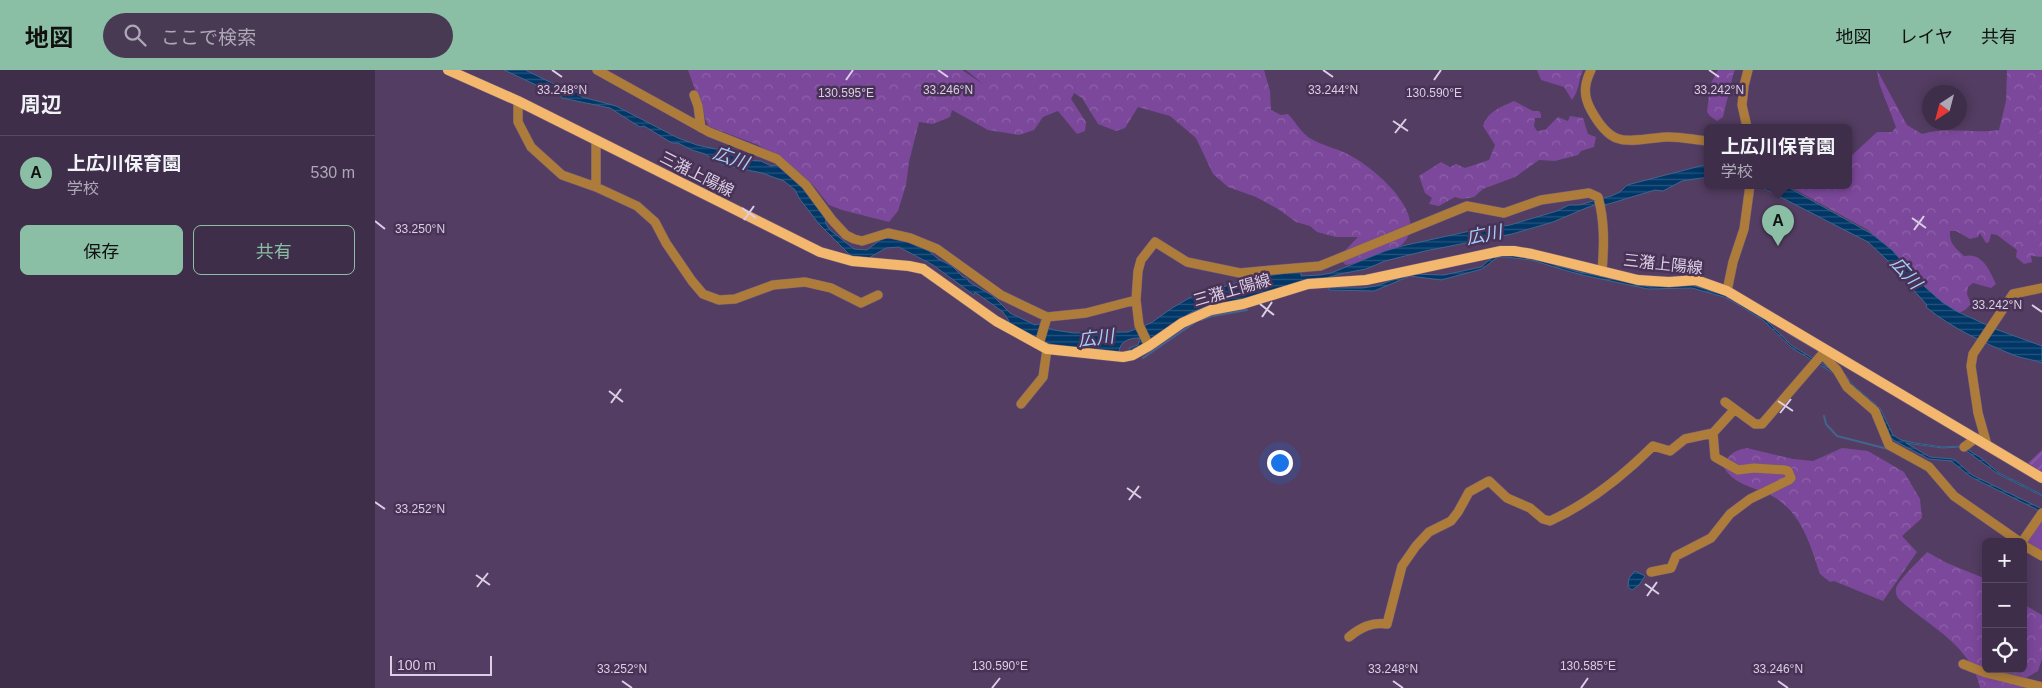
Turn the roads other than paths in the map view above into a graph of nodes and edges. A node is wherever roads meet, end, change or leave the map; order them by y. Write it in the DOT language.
graph roads {
  1 [pos="448,70"];
  2 [pos="597,70"];
  3 [pos="1591,70"];
  4 [pos="1748,70"];
  5 [pos="694,95"];
  6 [pos="518,101"];
  7 [pos="1746,124"];
  8 [pos="701,128"];
  9 [pos="596,140"];
  10 [pos="1704,141"];
  11 [pos="596,187"];
  12 [pos="1748,189"];
  13 [pos="1602,272"];
  14 [pos="2042,288"];
  15 [pos="1727,291"];
  16 [pos="878,295"];
  17 [pos="1136,300"];
  18 [pos="1046,321"];
  19 [pos="1042,344"];
  20 [pos="1148,344"];
  21 [pos="1821,356"];
  22 [pos="1725,402"];
  23 [pos="1021,404"];
  24 [pos="1734,410"];
  25 [pos="1713,433"];
  26 [pos="1976,438"];
  27 [pos="1987,445"];
  28 [pos="1965,448"];
  29 [pos="2042,478"];
  30 [pos="2042,513"];
  31 [pos="2015,538"];
  32 [pos="2025,538"];
  33 [pos="2027,546"];
  34 [pos="2042,556"];
  35 [pos="1651,572"];
  36 [pos="1349,637"];
  37 [pos="1963,664"];
  38 [pos="2042,687"];
  1 -- 6 [label="main road, 三潴上陽線"];
  2 -- 8 [label="street"];
  3 -- 10 [label="street"];
  4 -- 7 [label="street"];
  5 -- 8 [label="street"];
  6 -- 9 [label="main road, 三潴上陽線"];
  6 -- 11 [label="street"];
  8 -- 18 [label="street"];
  9 -- 11 [label="street"];
  9 -- 19 [label="main road, 三潴上陽線"];
  11 -- 16 [label="street"];
  12 -- 15 [label="street"];
  13 -- 15 [label="main road, 三潴上陽線"];
  13 -- 17 [label="street"];
  13 -- 20 [label="main road, 三潴上陽線"];
  14 -- 27 [label="street"];
  15 -- 21 [label="main road, 三潴上陽線"];
  17 -- 18 [label="street"];
  17 -- 20 [label="street"];
  18 -- 19 [label="street"];
  19 -- 20 [label="main road, 三潴上陽線"];
  19 -- 23 [label="street"];
  21 -- 24 [label="street"];
  21 -- 26 [label="main road, 三潴上陽線"];
  21 -- 31 [label="street"];
  22 -- 24 [label="street"];
  24 -- 25 [label="street"];
  25 -- 35 [label="street"];
  25 -- 36 [label="street"];
  26 -- 27 [label="main road, 三潴上陽線"];
  26 -- 28 [label="street"];
  27 -- 29 [label="main road, 三潴上陽線"];
  30 -- 32 [label="street"];
  33 -- 34 [label="street"];
  37 -- 38 [label="street"];
}
